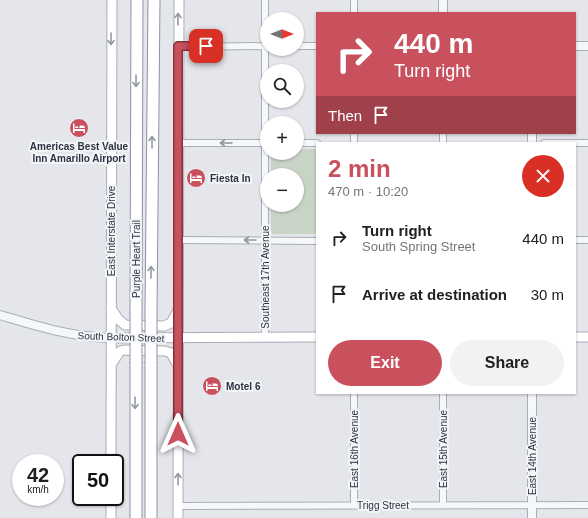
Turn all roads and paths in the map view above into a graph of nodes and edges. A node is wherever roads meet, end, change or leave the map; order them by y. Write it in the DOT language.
graph roads {
  1 [pos="112,0"];
  2 [pos="137,0"];
  3 [pos="154,0"];
  4 [pos="160,0"];
  5 [pos="179,0"];
  6 [pos="265,0"];
  7 [pos="354,0"];
  8 [pos="443,0"];
  9 [pos="265,12"];
  10 [pos="354,12"];
  11 [pos="443,12"];
  12 [pos="178,46"];
  13 [pos="260,46"];
  14 [pos="304,46"];
  15 [pos="316,46"];
  16 [pos="576,46"];
  17 [pos="588,46"];
  18 [pos="266,56"];
  19 [pos="153,63"];
  20 [pos="266,116"];
  21 [pos="178,143"];
  22 [pos="260,143"];
  23 [pos="304,143"];
  24 [pos="316,143"];
  25 [pos="576,143"];
  26 [pos="588,143"];
  27 [pos="266,160"];
  28 [pos="178,240"];
  29 [pos="265,240"];
  30 [pos="576,240"];
  31 [pos="588,240"];
  32 [pos="316,241"];
  33 [pos="111,307"];
  34 [pos="178,309"];
  35 [pos="0,315"];
  36 [pos="316,337"];
  37 [pos="576,337"];
  38 [pos="588,337"];
  39 [pos="110,338"];
  40 [pos="178,338"];
  41 [pos="265,338"];
  42 [pos="111,365"];
  43 [pos="178,366"];
  44 [pos="354,394"];
  45 [pos="443,394"];
  46 [pos="532,394"];
  47 [pos="111,454"];
  48 [pos="354,505"];
  49 [pos="443,505"];
  50 [pos="532,505"];
  51 [pos="588,505"];
  52 [pos="111,506"];
  53 [pos="178,506"];
  54 [pos="111,518"];
  55 [pos="136,518"];
  56 [pos="151,518"];
  57 [pos="178,518"];
  58 [pos="532,518"];
  1 -- 33 [label="main road, East Interstate Drive, one-way"];
  2 -- 55 [label="highway, Purple Heart Trail, one-way, bridge"];
  3 -- 19 [label="highway, Purple Heart Trail"];
  4 -- 19 [label="highway"];
  12 -- 5 [label="main road, one-way"];
  6 -- 9 [label="street, Southeast 17th Avenue"];
  7 -- 10 [label="street"];
  8 -- 11 [label="street"];
  12 -- 13 [label="street"];
  12 -- 21 [label="main road"];
  14 -- 15 [label="street"];
  16 -- 17 [label="street"];
  18 -- 20 [label="street, Southeast 17th Avenue"];
  56 -- 19 [label="highway, Purple Heart Trail, one-way, bridge"];
  22 -- 21 [label="street, one-way"];
  21 -- 28 [label="main road"];
  23 -- 24 [label="street"];
  25 -- 26 [label="street"];
  27 -- 29 [label="street, Southeast 17th Avenue"];
  29 -- 28 [label="street, one-way"];
  28 -- 34 [label="main road"];
  29 -- 32 [label="street"];
  29 -- 41 [label="street, Southeast 17th Avenue"];
  30 -- 31 [label="street"];
  33 -- 34 [label="main road"];
  33 -- 39 [label="main road, East Interstate Drive"];
  34 -- 40 [label="main road"];
  35 -- 39 [label="street, South Bolton Street"];
  36 -- 41 [label="main road, South Bolton Street"];
  37 -- 38 [label="main road"];
  39 -- 40 [label="main road, South Bolton Street"];
  39 -- 42 [label="main road, East Interstate Drive"];
  40 -- 41 [label="main road, South Bolton Street"];
  40 -- 43 [label="main road"];
  42 -- 43 [label="main road"];
  42 -- 47 [label="main road, East Interstate Drive"];
  53 -- 43 [label="main road, one-way"];
  44 -- 48 [label="street, East 16th Avenue"];
  45 -- 49 [label="street, East 15th Avenue"];
  46 -- 50 [label="street, East 14th Avenue"];
  48 -- 49 [label="street, Trigg Street"];
  48 -- 53 [label="street, Trigg Street"];
  49 -- 50 [label="street, Trigg Street"];
  50 -- 51 [label="street, Trigg Street"];
  50 -- 58 [label="street, East 14th Avenue"];
  52 -- 54 [label="main road"];
  53 -- 57 [label="main road"];
}
